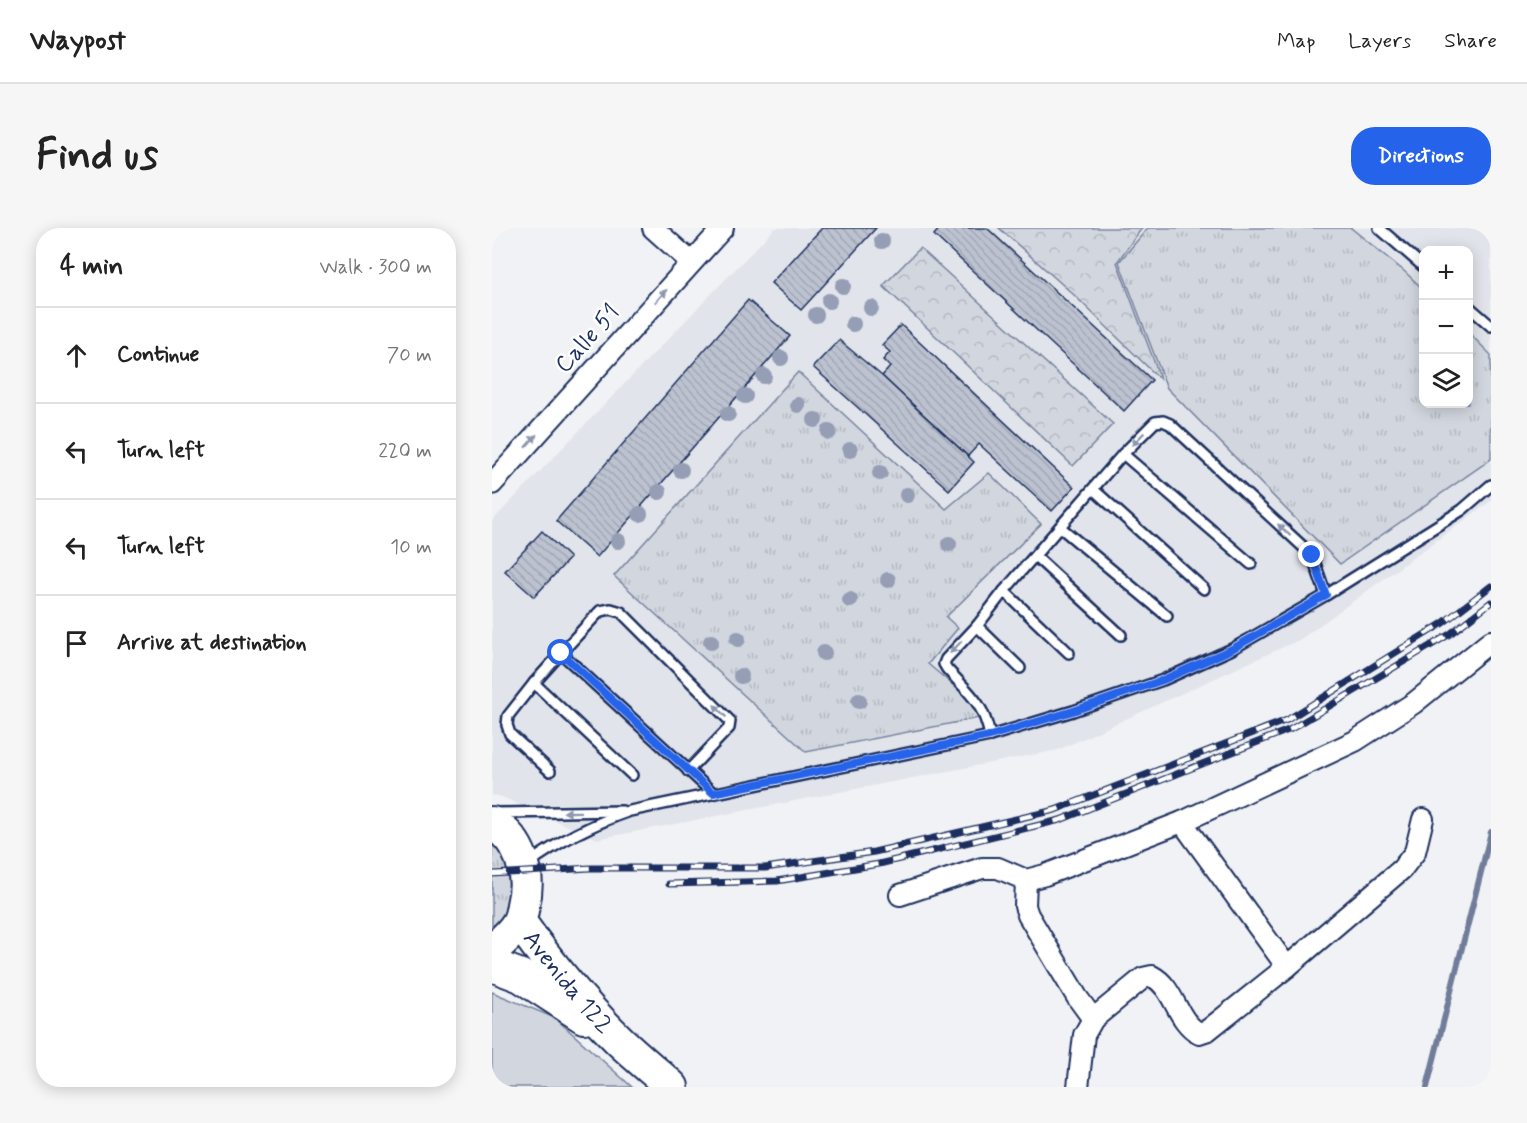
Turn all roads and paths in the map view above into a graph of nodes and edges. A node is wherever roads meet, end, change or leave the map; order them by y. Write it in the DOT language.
graph roads {
  1 [pos="653,228"];
  2 [pos="723,228"];
  3 [pos="1379,228"];
  4 [pos="691,262"];
  5 [pos="1419,263"];
  6 [pos="1473,310"];
  7 [pos="1491,326"];
  8 [pos="1123,454"];
  9 [pos="492,484"];
  10 [pos="1491,485"];
  11 [pos="1093,489"];
  12 [pos="1060,527"];
  13 [pos="1035,556"];
  14 [pos="1251,564"];
  15 [pos="1204,589"];
  16 [pos="1004,591"];
  17 [pos="1326,595"];
  18 [pos="1167,616"];
  19 [pos="977,626"];
  20 [pos="1121,635"];
  21 [pos="1491,641"];
  22 [pos="561,653"];
  23 [pos="1069,653"];
  24 [pos="1020,668"];
  25 [pos="534,683"];
  26 [pos="990,736"];
  27 [pos="550,771"];
  28 [pos="688,771"];
  29 [pos="632,775"];
  30 [pos="713,793"];
  31 [pos="630,811"];
  32 [pos="492,813"];
  33 [pos="1423,819"];
  34 [pos="1182,822"];
  35 [pos="492,823"];
  36 [pos="525,867"];
  37 [pos="1026,880"];
  38 [pos="900,895"];
  39 [pos="519,921"];
  40 [pos="492,950"];
  41 [pos="492,964"];
  42 [pos="1287,967"];
  43 [pos="1093,1019"];
  44 [pos="620,1041"];
  45 [pos="672,1087"];
  46 [pos="1078,1087"];
  1 -- 4 [label="street"];
  2 -- 4 [label="street, Calle 51"];
  3 -- 5 [label="lane"];
  9 -- 4 [label="street, Calle 51, one-way"];
  6 -- 7 [label="lane"];
  8 -- 11 [label="lane"];
  8 -- 14 [label="lane"];
  17 -- 8 [label="lane, one-way"];
  10 -- 17 [label="lane"];
  11 -- 12 [label="lane"];
  11 -- 15 [label="lane"];
  12 -- 13 [label="lane"];
  12 -- 18 [label="lane"];
  13 -- 16 [label="lane"];
  13 -- 20 [label="lane"];
  16 -- 19 [label="lane"];
  16 -- 23 [label="lane"];
  17 -- 26 [label="lane"];
  19 -- 24 [label="lane"];
  19 -- 26 [label="lane, one-way"];
  21 -- 34 [label="street"];
  22 -- 25 [label="lane"];
  22 -- 28 [label="lane"];
  28 -- 22 [label="lane, one-way"];
  25 -- 27 [label="lane"];
  25 -- 29 [label="lane"];
  26 -- 30 [label="lane"];
  28 -- 30 [label="lane"];
  30 -- 31 [label="lane"];
  31 -- 32 [label="lane, one-way"];
  31 -- 36 [label="lane"];
  33 -- 42 [label="street"];
  34 -- 37 [label="street"];
  34 -- 42 [label="street"];
  35 -- 36 [label="highway"];
  36 -- 39 [label="highway"];
  37 -- 38 [label="street"];
  37 -- 43 [label="street"];
  39 -- 40 [label="highway"];
  39 -- 44 [label="highway, Avenida 122"];
  41 -- 44 [label="highway, Avenida 122"];
  42 -- 43 [label="street"];
  43 -- 46 [label="street"];
  44 -- 45 [label="highway, Avenida 122"];
}
